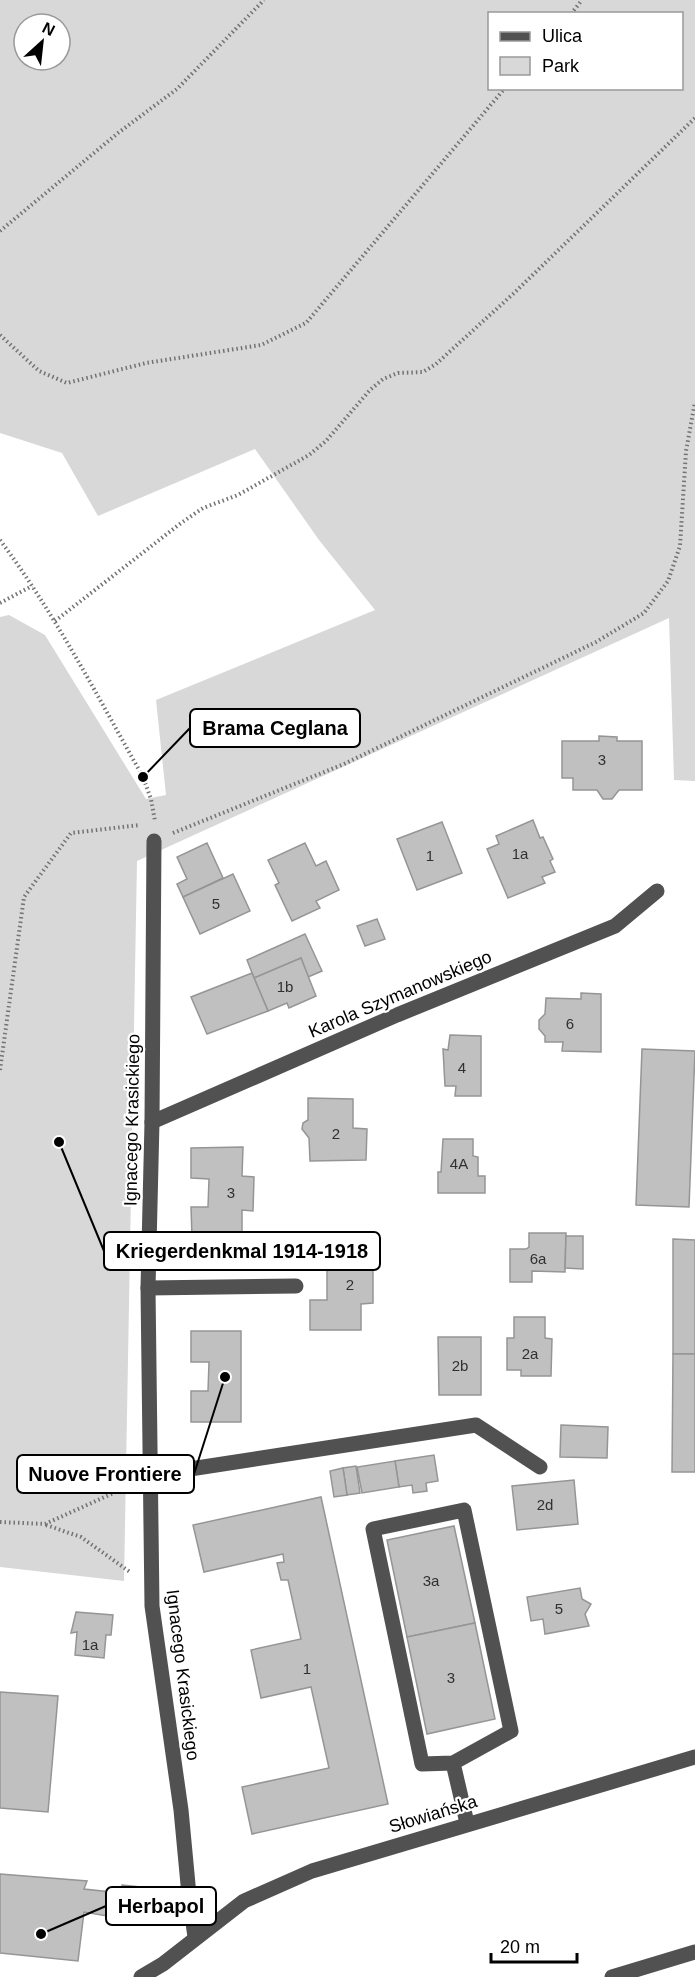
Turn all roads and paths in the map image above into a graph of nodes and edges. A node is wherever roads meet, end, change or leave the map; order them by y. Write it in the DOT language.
graph roads {
  1 [pos="264,0"];
  2 [pos="582,0"];
  3 [pos="573,12"];
  4 [pos="503,90"];
  5 [pos="695,118"];
  6 [pos="0,231"];
  7 [pos="0,335"];
  8 [pos="695,402"];
  9 [pos="0,540"];
  10 [pos="32,585"];
  11 [pos="0,603"];
  12 [pos="55,621"];
  13 [pos="154,841"];
  14 [pos="657,891"];
  15 [pos="0,1070"];
  16 [pos="152,1122"];
  17 [pos="296,1286"];
  18 [pos="148,1288"];
  19 [pos="540,1467"];
  20 [pos="151,1475"];
  21 [pos="0,1522"];
  22 [pos="45,1524"];
  23 [pos="151,1587"];
  24 [pos="695,1757"];
  25 [pos="453,1763"];
  26 [pos="467,1823"];
  27 [pos="195,1937"];
  28 [pos="695,1952"];
  29 [pos="141,1977"];
  30 [pos="612,1977"];
  1 -- 6 [label="path"];
  2 -- 3 [label="path"];
  4 -- 7 [label="path"];
  5 -- 12 [label="path"];
  8 -- 13 [label="path"];
  9 -- 10 [label="path"];
  10 -- 11 [label="path"];
  10 -- 12 [label="path"];
  12 -- 15 [label="path"];
  13 -- 16 [label="street, Ignacego Krasickiego"];
  14 -- 16 [label="street, Karola Szymanowskiego"];
  16 -- 18 [label="street, Ignacego Krasickiego"];
  17 -- 18 [label="street"];
  18 -- 20 [label="street, Ignacego Krasickiego"];
  19 -- 20 [label="street"];
  20 -- 22 [label="path"];
  20 -- 23 [label="street, Ignacego Krasickiego"];
  21 -- 22 [label="path"];
  22 -- 23 [label="path"];
  23 -- 27 [label="street, Ignacego Krasickiego"];
  24 -- 26 [label="street, Słowiańska"];
  25 -- 25 [label="street"];
  25 -- 26 [label="street"];
  26 -- 27 [label="street, Słowiańska"];
  27 -- 29 [label="street, Słowiańska"];
  28 -- 30 [label="street"];
}
